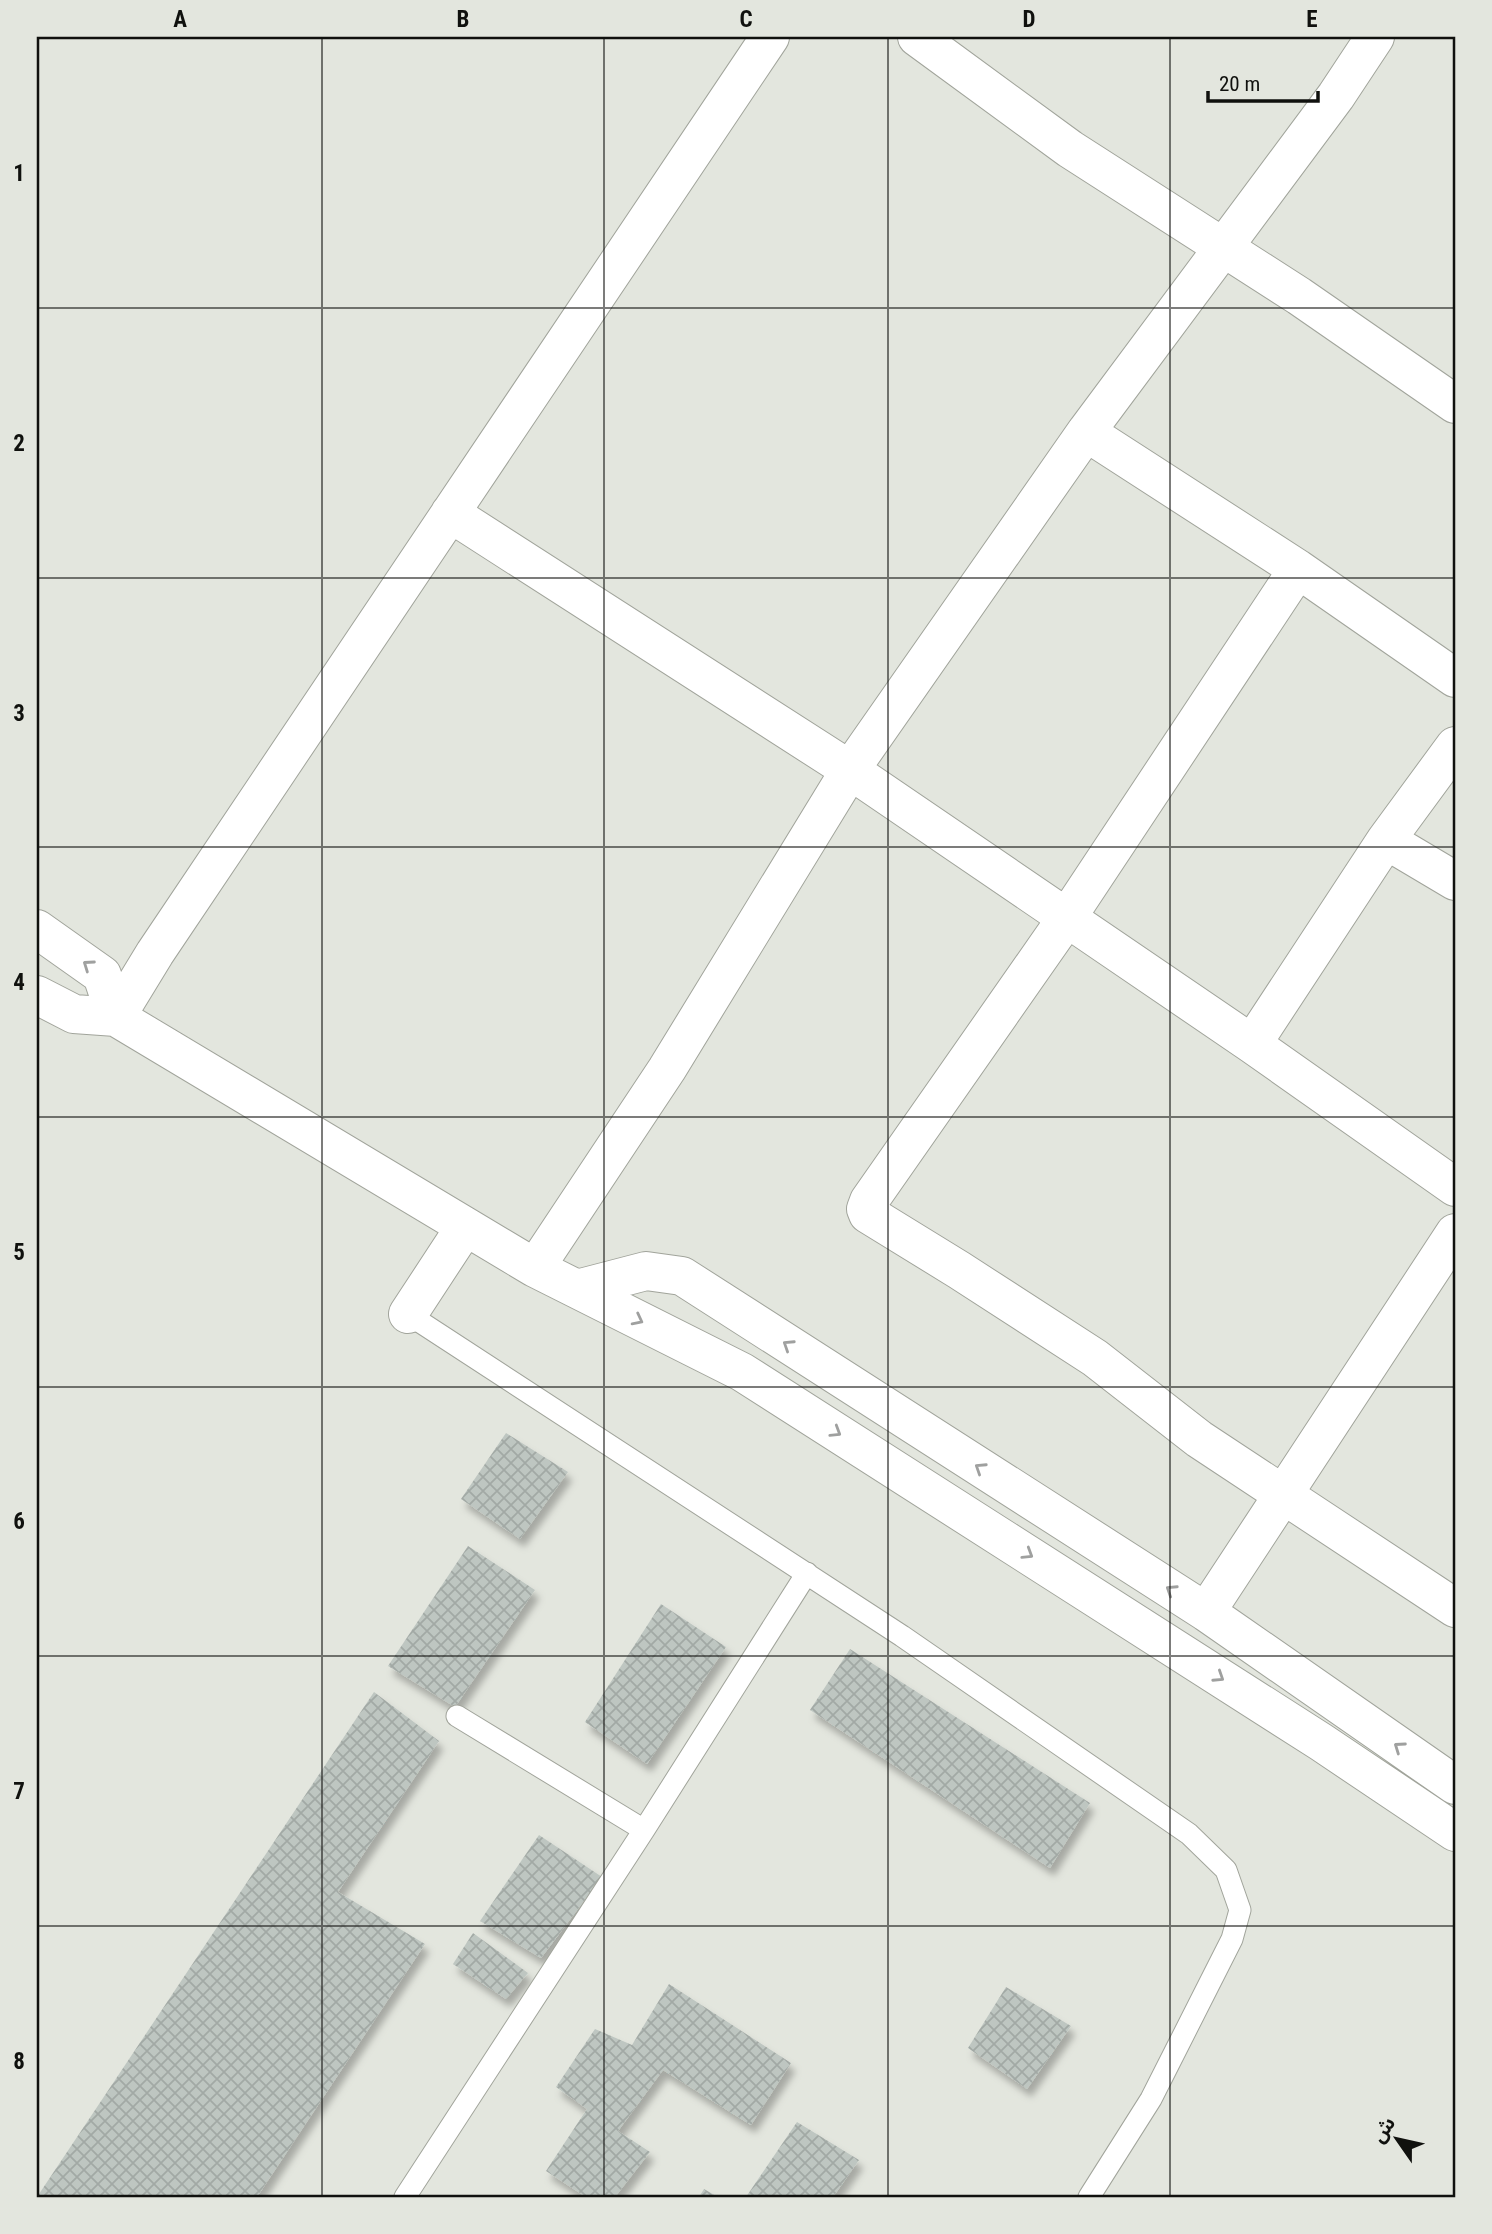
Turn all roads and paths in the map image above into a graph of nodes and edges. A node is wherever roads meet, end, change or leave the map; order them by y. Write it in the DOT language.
graph roads {
  1 [pos="770,37"];
  2 [pos="917,37"];
  3 [pos="1376,37"];
  4 [pos="1224,247"];
  5 [pos="1455,404"];
  6 [pos="1086,432"];
  7 [pos="450,513"];
  8 [pos="1298,569"];
  9 [pos="1455,678"];
  10 [pos="1455,746"];
  11 [pos="850,770"];
  12 [pos="1386,840"];
  13 [pos="1455,881"];
  14 [pos="1066,919"];
  15 [pos="37,929"];
  16 [pos="37,995"];
  17 [pos="116,1017"];
  18 [pos="1252,1044"];
  19 [pos="1455,1187"];
  20 [pos="465,1227"];
  21 [pos="1455,1233"];
  22 [pos="536,1268"];
  23 [pos="577,1289"];
  24 [pos="408,1314"];
  25 [pos="1284,1496"];
  26 [pos="807,1573"];
  27 [pos="1455,1608"];
  28 [pos="1206,1612"];
  29 [pos="457,1716"];
  30 [pos="1455,1786"];
  31 [pos="644,1829"];
  32 [pos="1455,1832"];
  33 [pos="405,2197"];
  34 [pos="1089,2197"];
  1 -- 7 [label="street"];
  2 -- 4 [label="street"];
  3 -- 4 [label="street"];
  4 -- 5 [label="street"];
  4 -- 6 [label="street"];
  6 -- 8 [label="street"];
  6 -- 11 [label="street"];
  7 -- 11 [label="street"];
  7 -- 17 [label="street"];
  8 -- 9 [label="street"];
  8 -- 14 [label="street"];
  10 -- 12 [label="street"];
  11 -- 14 [label="street"];
  11 -- 22 [label="street"];
  12 -- 13 [label="street"];
  12 -- 18 [label="street"];
  14 -- 18 [label="street"];
  14 -- 25 [label="street"];
  17 -- 15 [label="street, one-way"];
  16 -- 17 [label="street"];
  17 -- 20 [label="street"];
  18 -- 19 [label="street"];
  20 -- 22 [label="street"];
  20 -- 24 [label="street"];
  21 -- 25 [label="street"];
  22 -- 23 [label="street"];
  28 -- 23 [label="street, one-way"];
  23 -- 32 [label="street, one-way"];
  24 -- 26 [label="lane"];
  25 -- 27 [label="street"];
  25 -- 28 [label="street"];
  26 -- 31 [label="lane"];
  26 -- 34 [label="lane"];
  30 -- 28 [label="street, one-way"];
  29 -- 31 [label="lane"];
  31 -- 33 [label="lane"];
}
